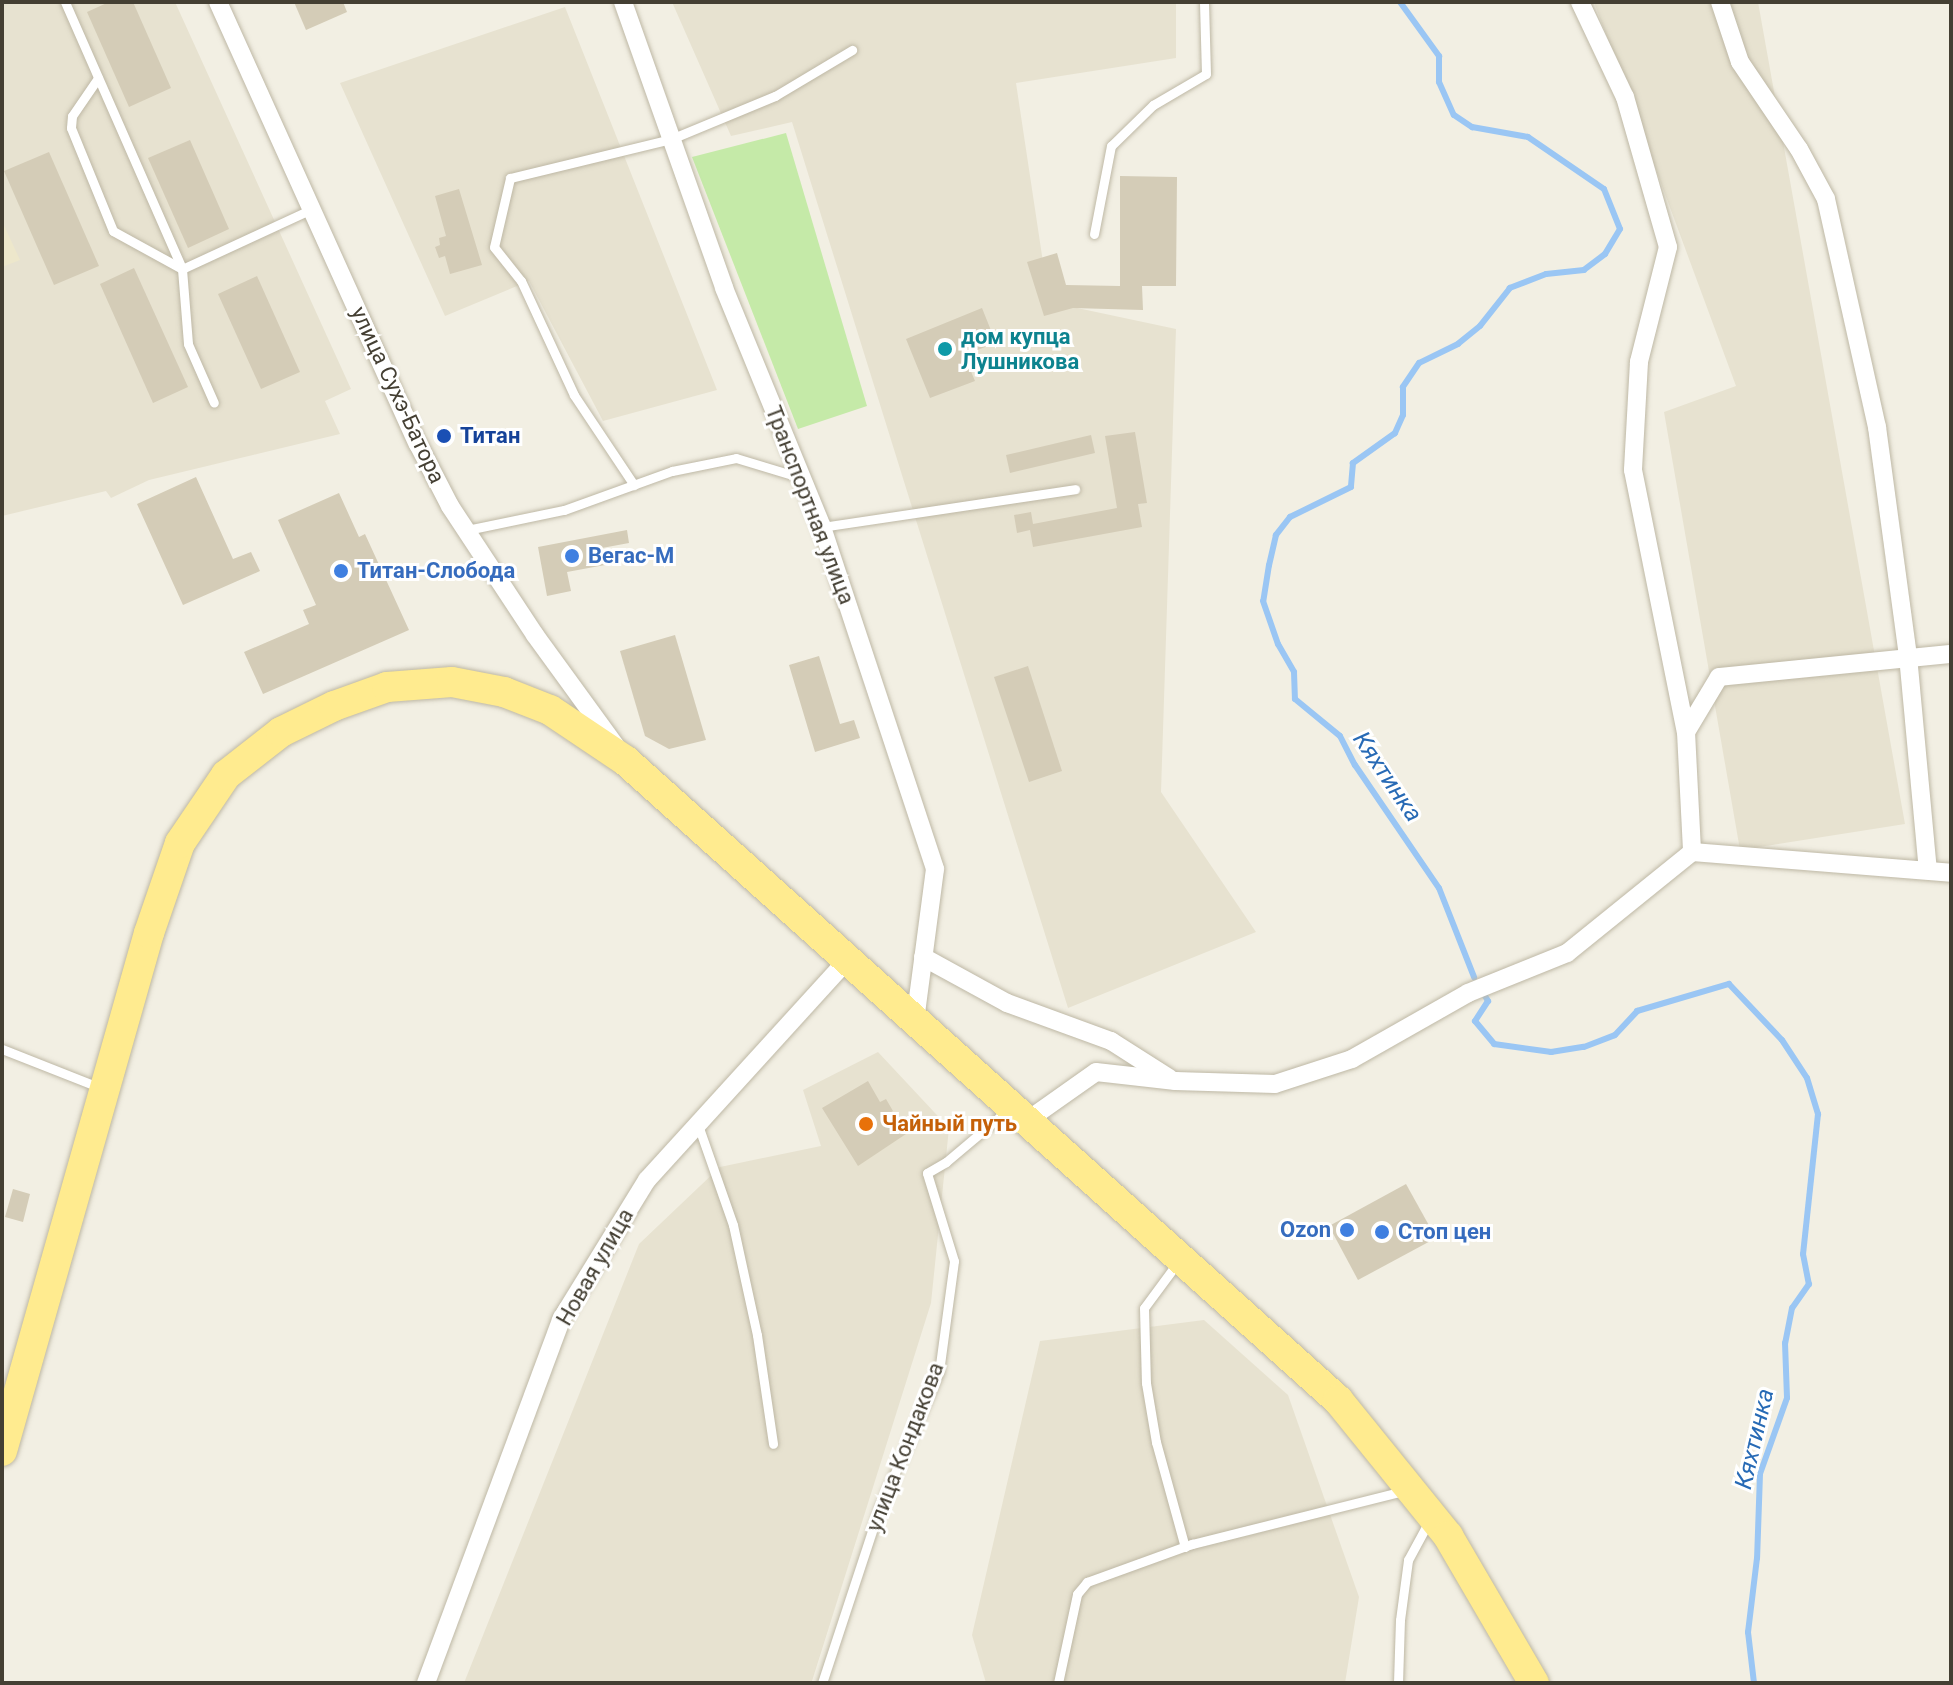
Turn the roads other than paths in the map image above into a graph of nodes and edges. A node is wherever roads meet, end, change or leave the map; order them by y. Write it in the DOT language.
graph roads {
  1 [pos="65,2"];
  2 [pos="218,2"];
  3 [pos="623,2"];
  4 [pos="1204,2"];
  5 [pos="1580,2"];
  6 [pos="1720,2"];
  7 [pos="852,50"];
  8 [pos="98,78"];
  9 [pos="671,139"];
  10 [pos="312,209"];
  11 [pos="1094,234"];
  12 [pos="182,269"];
  13 [pos="214,403"];
  14 [pos="802,478"];
  15 [pos="634,485"];
  16 [pos="1075,489"];
  17 [pos="822,527"];
  18 [pos="467,530"];
  19 [pos="1951,654"];
  20 [pos="1908,656"];
  21 [pos="1686,732"];
  22 [pos="626,761"];
  23 [pos="1692,852"];
  24 [pos="1928,870"];
  25 [pos="1951,873"];
  26 [pos="923,957"];
  27 [pos="849,958"];
  28 [pos="915,1020"];
  29 [pos="2,1049"];
  30 [pos="1175,1081"];
  31 [pos="104,1089"];
  32 [pos="1020,1113"];
  33 [pos="697,1125"];
  34 [pos="1181,1258"];
  35 [pos="45,1291"];
  36 [pos="2,1388"];
  37 [pos="773,1444"];
  38 [pos="2,1451"];
  39 [pos="1410,1489"];
  40 [pos="1432,1516"];
  41 [pos="1185,1547"];
  42 [pos="426,1683"];
  43 [pos="822,1683"];
  44 [pos="1058,1683"];
  45 [pos="1398,1683"];
  46 [pos="1534,1683"];
  1 -- 8 [label="lane"];
  2 -- 10 [label="street, улица Сухэ-Батора"];
  3 -- 9 [label="street, Транспортная улица"];
  4 -- 11 [label="lane"];
  5 -- 21 [label="street"];
  6 -- 20 [label="street"];
  7 -- 9 [label="lane"];
  8 -- 12 [label="lane"];
  8 -- 12 [label="lane"];
  9 -- 14 [label="street, Транспортная улица"];
  9 -- 15 [label="lane"];
  10 -- 12 [label="lane"];
  10 -- 18 [label="street, улица Сухэ-Батора"];
  12 -- 13 [label="lane"];
  14 -- 15 [label="lane"];
  14 -- 17 [label="street, Транспортная улица"];
  15 -- 18 [label="lane"];
  16 -- 17 [label="lane"];
  17 -- 26 [label="street, Транспортная улица"];
  18 -- 22 [label="street, улица Сухэ-Батора"];
  19 -- 20 [label="street"];
  20 -- 21 [label="street"];
  20 -- 24 [label="street"];
  21 -- 23 [label="street"];
  22 -- 27 [label="main road"];
  22 -- 31 [label="main road"];
  23 -- 24 [label="street"];
  23 -- 30 [label="street"];
  24 -- 25 [label="street"];
  26 -- 28 [label="street, Транспортная улица"];
  26 -- 30 [label="street"];
  27 -- 28 [label="main road"];
  27 -- 33 [label="street, Новая улица"];
  28 -- 32 [label="main road"];
  29 -- 31 [label="lane"];
  30 -- 32 [label="street"];
  31 -- 35 [label="main road"];
  32 -- 34 [label="main road"];
  32 -- 43 [label="lane, улица Кондакова"];
  33 -- 37 [label="lane"];
  33 -- 42 [label="street, Новая улица"];
  34 -- 39 [label="main road"];
  34 -- 41 [label="lane"];
  35 -- 36 [label="main road"];
  35 -- 38 [label="main road"];
  39 -- 40 [label="main road"];
  39 -- 41 [label="lane"];
  40 -- 45 [label="lane"];
  40 -- 46 [label="main road"];
  41 -- 44 [label="lane"];
}
